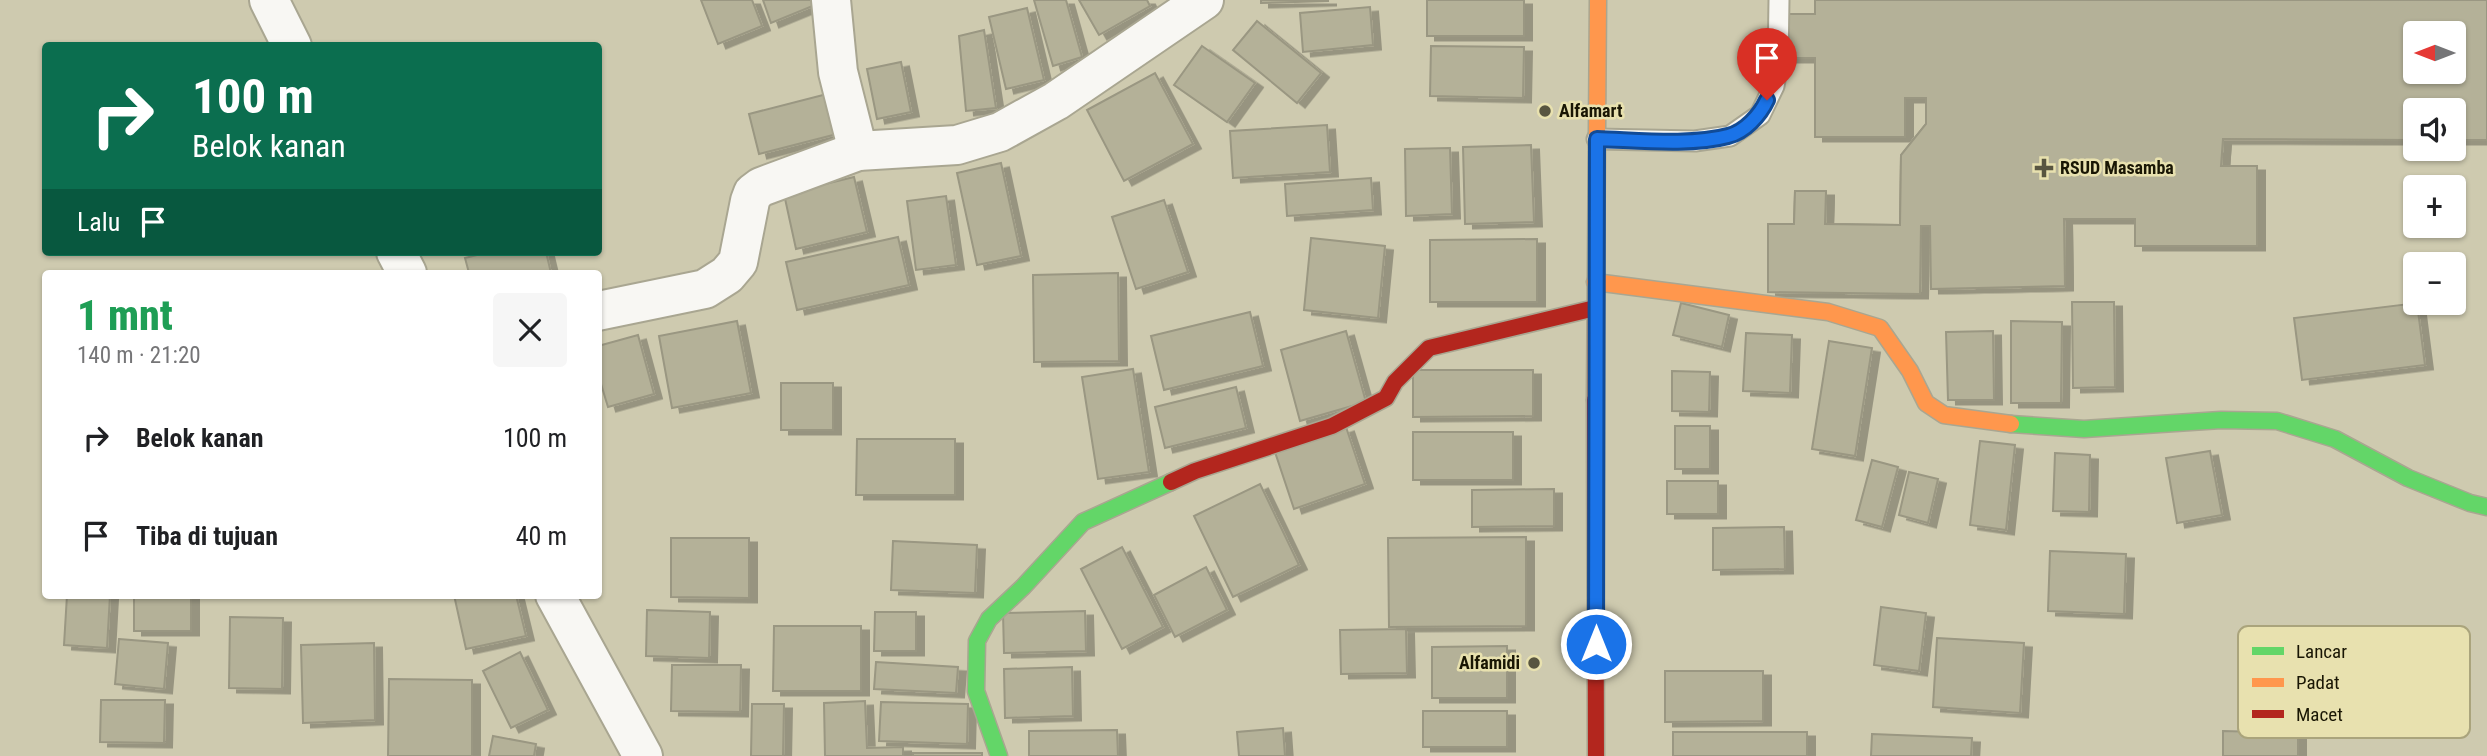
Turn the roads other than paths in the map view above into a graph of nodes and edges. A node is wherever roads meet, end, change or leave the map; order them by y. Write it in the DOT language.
graph roads {
  1 [pos="269,0"];
  2 [pos="831,0"];
  3 [pos="1204,0"];
  4 [pos="1598,0"];
  5 [pos="1779,0"];
  6 [pos="290,42"];
  7 [pos="1597,139"];
  8 [pos="858,151"];
  9 [pos="1595,282"];
  10 [pos="1595,308"];
  11 [pos="602,310"];
  12 [pos="2487,507"];
  13 [pos="557,599"];
  14 [pos="643,756"];
  15 [pos="999,756"];
  16 [pos="1596,756"];
  1 -- 6 [label="street"];
  2 -- 8 [label="street"];
  3 -- 8 [label="street"];
  4 -- 7 [label="main road"];
  5 -- 7 [label="lane"];
  7 -- 9 [label="main road"];
  8 -- 11 [label="street"];
  9 -- 10 [label="main road"];
  9 -- 12 [label="main road"];
  10 -- 15 [label="main road"];
  10 -- 16 [label="main road"];
  13 -- 14 [label="street"];
}
